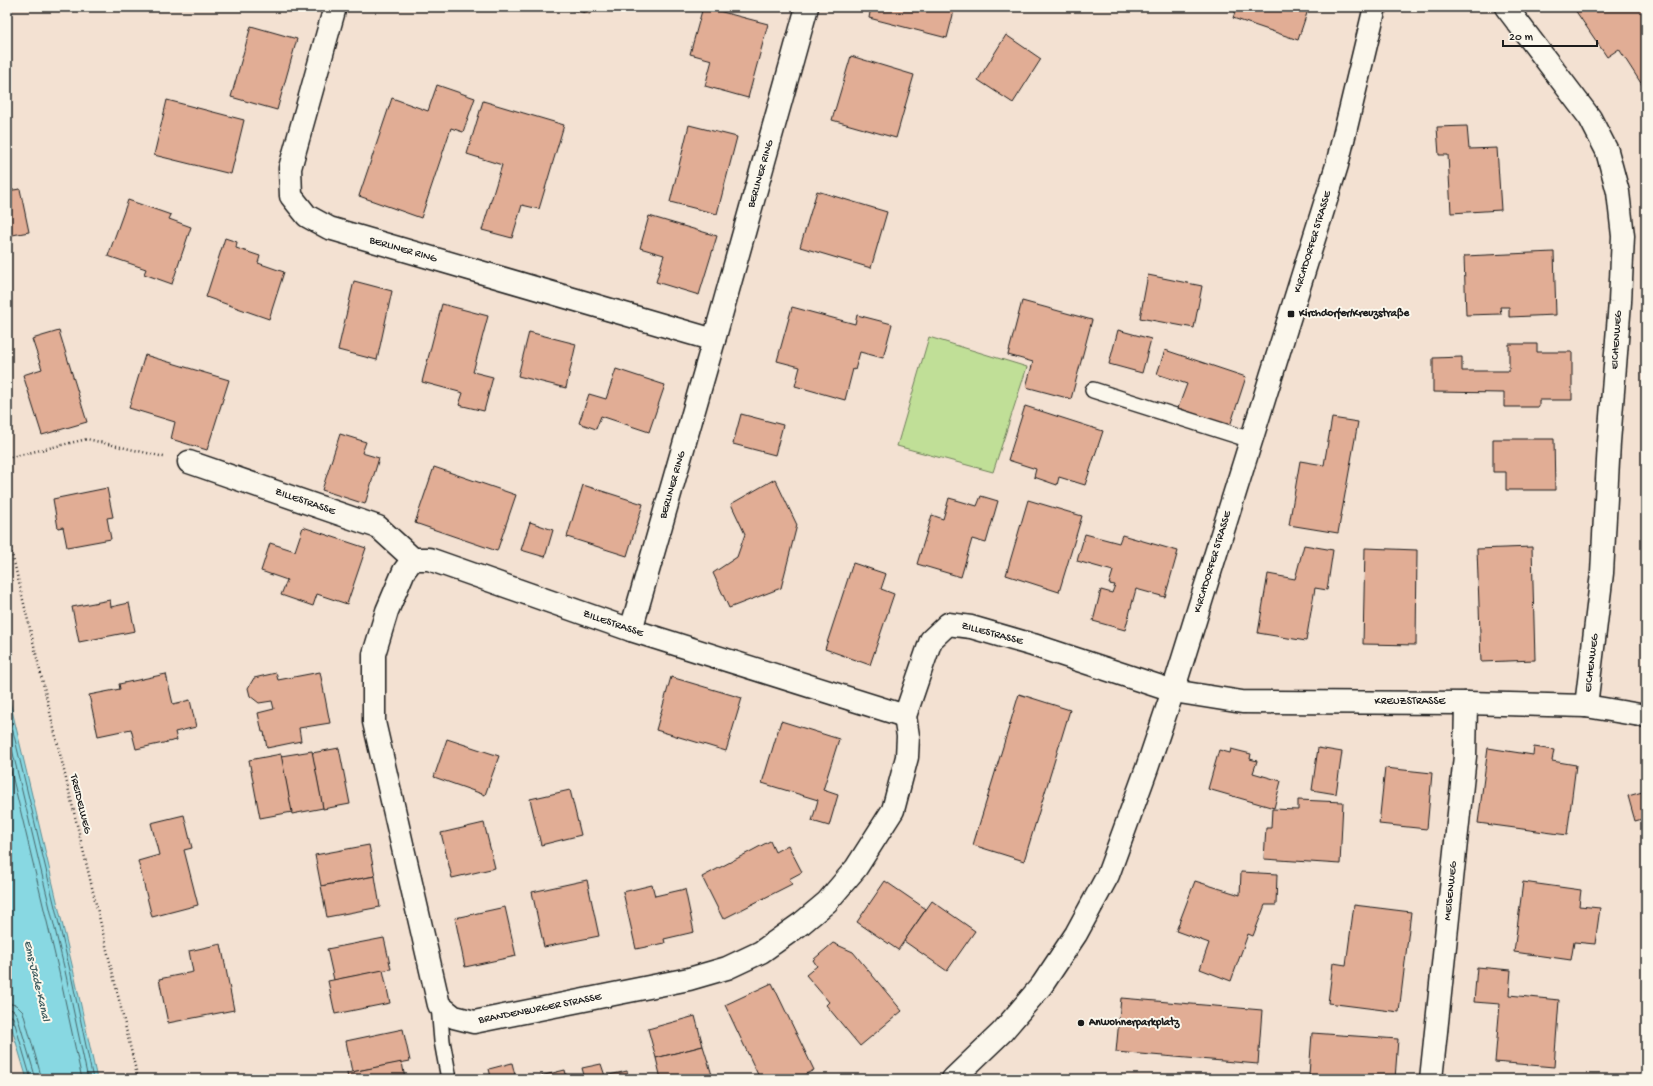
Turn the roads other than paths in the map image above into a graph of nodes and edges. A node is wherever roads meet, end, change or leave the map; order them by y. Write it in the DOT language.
graph roads {
  1 [pos="335,7"];
  2 [pos="807,7"];
  3 [pos="1375,7"];
  4 [pos="1506,7"];
  5 [pos="714,340"];
  6 [pos="1093,390"];
  7 [pos="1251,440"];
  8 [pos="190,462"];
  9 [pos="414,559"];
  10 [pos="631,630"];
  11 [pos="1173,691"];
  12 [pos="1466,703"];
  13 [pos="1586,706"];
  14 [pos="905,716"];
  15 [pos="1646,716"];
  16 [pos="439,1006"];
  17 [pos="958,1077"];
  18 [pos="449,1079"];
  19 [pos="1431,1079"];
  1 -- 5 [label="street, BERLINER RING"];
  2 -- 5 [label="street, BERLINER RING"];
  3 -- 7 [label="street, KIRCHDORFER STRASSE"];
  4 -- 13 [label="street, EICHENWEG"];
  5 -- 10 [label="street, BERLINER RING"];
  6 -- 7 [label="lane"];
  7 -- 11 [label="street, KIRCHDORFER STRASSE"];
  8 -- 9 [label="street, ZILLESTRASSE"];
  9 -- 10 [label="street, ZILLESTRASSE"];
  9 -- 16 [label="street"];
  10 -- 14 [label="street, ZILLESTRASSE"];
  11 -- 12 [label="street, KREUZSTRASSE"];
  11 -- 14 [label="street, ZILLESTRASSE"];
  11 -- 17 [label="street, KIRCHDORFER STRASSE"];
  12 -- 13 [label="street, KREUZSTRASSE"];
  12 -- 19 [label="street, MEISENWEG"];
  13 -- 15 [label="street, KREUZSTRASSE"];
  14 -- 16 [label="street, BRANDENBURGER STRASSE"];
  16 -- 18 [label="lane"];
}
